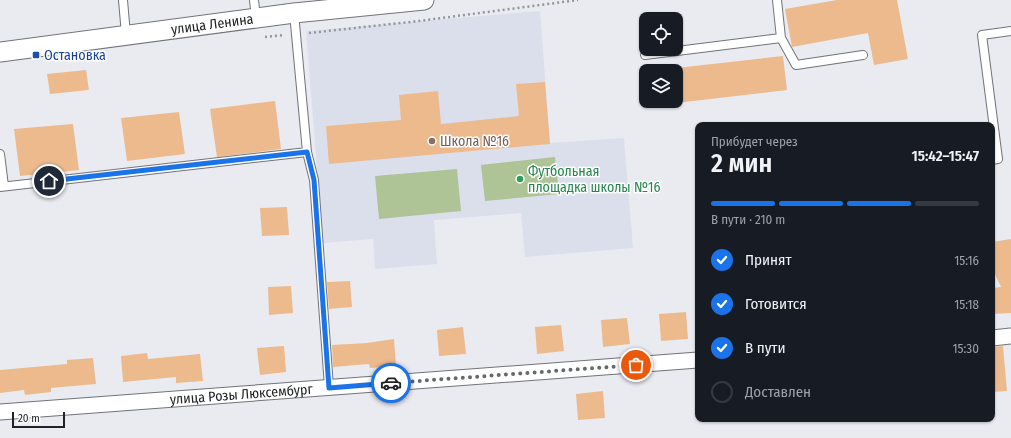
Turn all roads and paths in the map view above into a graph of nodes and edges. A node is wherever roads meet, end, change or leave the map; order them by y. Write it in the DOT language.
graph roads {
  1 [pos="123,0"];
  2 [pos="424,0"];
  3 [pos="777,0"];
  4 [pos="255,9"];
  5 [pos="294,14"];
  6 [pos="1011,31"];
  7 [pos="126,35"];
  8 [pos="781,38"];
  9 [pos="0,47"];
  10 [pos="683,50"];
  11 [pos="0,52"];
  12 [pos="863,55"];
  13 [pos="993,122"];
  14 [pos="995,136"];
  15 [pos="307,152"];
  16 [pos="0,154"];
  17 [pos="995,160"];
  18 [pos="2,187"];
  19 [pos="1011,336"];
  20 [pos="995,338"];
  21 [pos="695,360"];
  22 [pos="329,388"];
  23 [pos="0,412"];
  1 -- 7 [label="lane"];
  2 -- 5 [label="street, улица Ленина"];
  3 -- 8 [label="lane"];
  4 -- 5 [label="street, улица Ленина"];
  4 -- 7 [label="street, улица Ленина"];
  5 -- 15 [label="lane"];
  6 -- 13 [label="lane"];
  7 -- 11 [label="street, улица Ленина"];
  8 -- 10 [label="lane"];
  8 -- 12 [label="lane"];
  9 -- 11 [label="lane"];
  14 -- 17 [label="lane"];
  15 -- 18 [label="lane"];
  15 -- 22 [label="lane"];
  16 -- 18 [label="lane"];
  19 -- 20 [label="street"];
  21 -- 22 [label="street, улица Розы Люксембург"];
  22 -- 23 [label="street, улица Розы Люксембург"];
}
